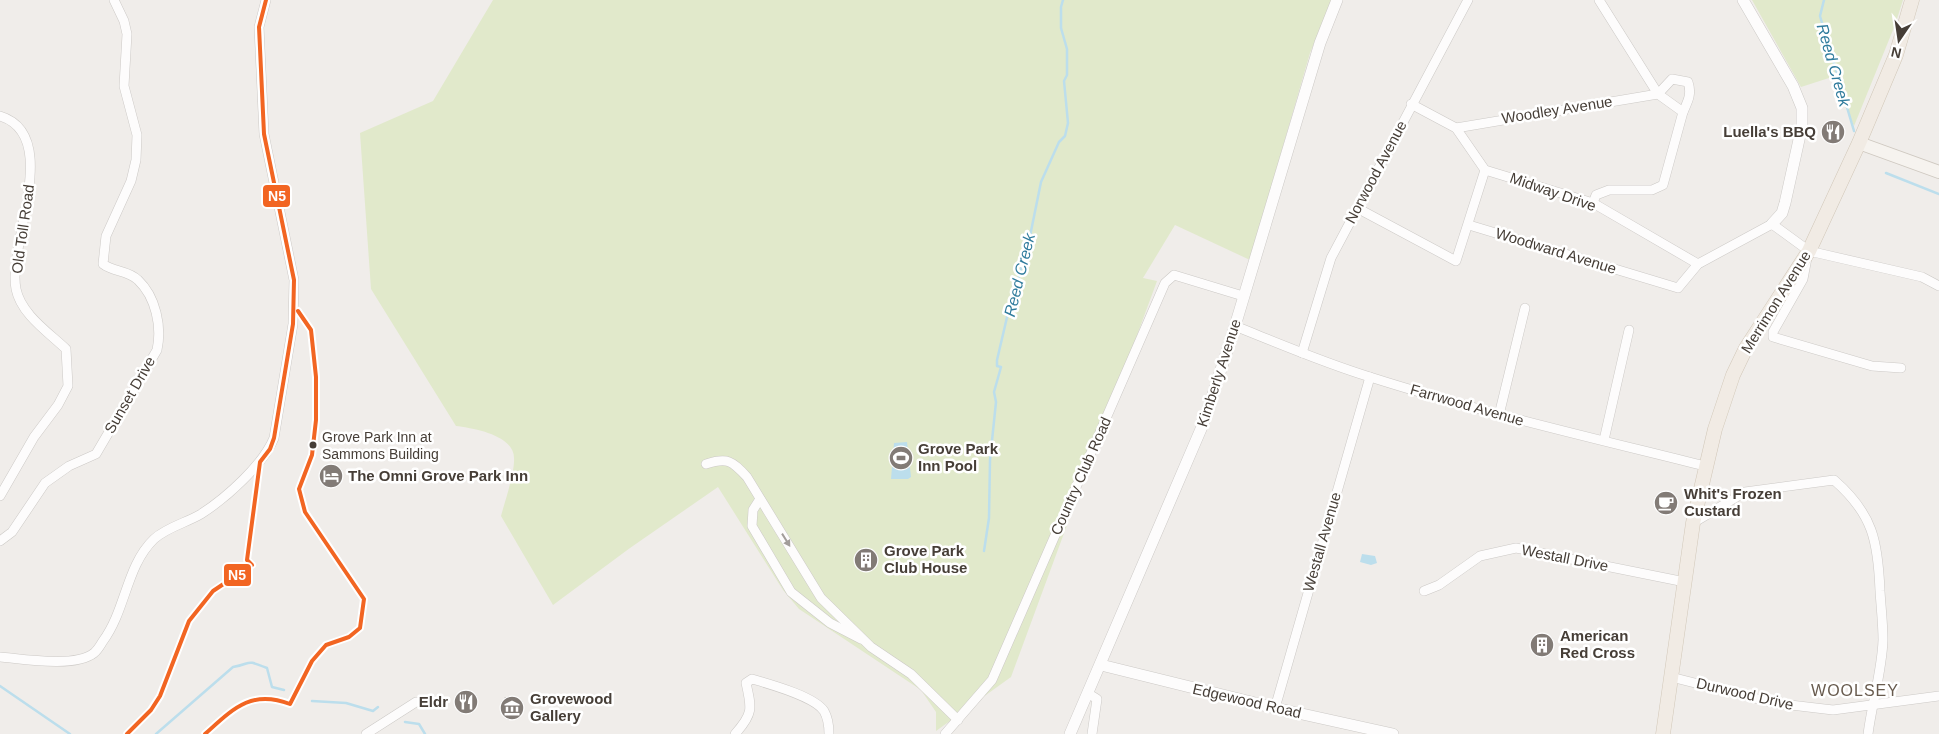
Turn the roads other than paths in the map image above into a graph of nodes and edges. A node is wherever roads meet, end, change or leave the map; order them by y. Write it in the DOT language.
graph roads {
  1 [pos="114,0"];
  2 [pos="266,0"];
  3 [pos="1337,0"];
  4 [pos="1468,0"];
  5 [pos="1599,0"];
  6 [pos="1743,0"];
  7 [pos="1912,0"];
  8 [pos="1658,94"];
  9 [pos="1412,104"];
  10 [pos="1683,112"];
  11 [pos="0,116"];
  12 [pos="1456,128"];
  13 [pos="1859,143"];
  14 [pos="1485,170"];
  15 [pos="1939,172"];
  16 [pos="1593,203"];
  17 [pos="1357,208"];
  18 [pos="1772,224"];
  19 [pos="1468,225"];
  20 [pos="1809,251"];
  21 [pos="1698,264"];
  22 [pos="1939,286"];
  23 [pos="1242,296"];
  24 [pos="1524,308"];
  25 [pos="1235,326"];
  26 [pos="1629,330"];
  27 [pos="1302,352"];
  28 [pos="1901,368"];
  29 [pos="1370,377"];
  30 [pos="1500,415"];
  31 [pos="1604,440"];
  32 [pos="706,464"];
  33 [pos="1705,466"];
  34 [pos="0,496"];
  35 [pos="760,499"];
  36 [pos="1693,524"];
  37 [pos="0,541"];
  38 [pos="1686,582"];
  39 [pos="1424,591"];
  40 [pos="864,640"];
  41 [pos="0,657"];
  42 [pos="1101,665"];
  43 [pos="1671,677"];
  44 [pos="1089,694"];
  45 [pos="1939,696"];
  46 [pos="416,702"];
  47 [pos="1872,706"];
  48 [pos="1276,708"];
  49 [pos="958,720"];
  50 [pos="1354,730"];
  51 [pos="366,734"];
  52 [pos="735,734"];
  53 [pos="829,734"];
  54 [pos="945,734"];
  55 [pos="1070,734"];
  56 [pos="1092,734"];
  57 [pos="1393,734"];
  58 [pos="1663,734"];
  59 [pos="1868,734"];
  1 -- 37 [label="street, Sunset Drive"];
  2 -- 41 [label="street"];
  3 -- 23 [label="street, Kimberly Avenue"];
  4 -- 9 [label="street, Norwood Avenue"];
  5 -- 8 [label="street"];
  6 -- 18 [label="street"];
  7 -- 13 [label="main road, Merrimon Avenue"];
  8 -- 10 [label="street"];
  8 -- 10 [label="street"];
  8 -- 12 [label="street, Woodley Avenue"];
  9 -- 12 [label="street"];
  9 -- 17 [label="street, Norwood Avenue"];
  10 -- 16 [label="street"];
  11 -- 34 [label="street, Old Toll Road"];
  12 -- 14 [label="street"];
  13 -- 15 [label="main road"];
  13 -- 20 [label="main road, Merrimon Avenue"];
  14 -- 16 [label="street, Midway Drive"];
  14 -- 19 [label="street"];
  16 -- 21 [label="street, Midway Drive"];
  17 -- 19 [label="street"];
  17 -- 27 [label="street, Norwood Avenue"];
  18 -- 20 [label="street"];
  18 -- 21 [label="street, Woodward Avenue"];
  19 -- 21 [label="street, Woodward Avenue"];
  20 -- 22 [label="street"];
  20 -- 28 [label="street"];
  20 -- 33 [label="main road, Merrimon Avenue"];
  23 -- 25 [label="street, Kimberly Avenue"];
  23 -- 49 [label="street, Country Club Road"];
  24 -- 30 [label="street"];
  25 -- 27 [label="street, Farrwood Avenue"];
  25 -- 42 [label="street, Kimberly Avenue"];
  26 -- 31 [label="street"];
  27 -- 29 [label="street, Farrwood Avenue"];
  29 -- 30 [label="street, Farrwood Avenue"];
  29 -- 48 [label="street, Westall Avenue"];
  30 -- 31 [label="street, Farrwood Avenue"];
  31 -- 33 [label="street, Farrwood Avenue"];
  32 -- 35 [label="street"];
  33 -- 36 [label="main road, Merrimon Avenue"];
  35 -- 40 [label="street, one-way"];
  35 -- 40 [label="street"];
  36 -- 38 [label="main road, Merrimon Avenue"];
  36 -- 47 [label="street"];
  38 -- 39 [label="street, Westall Drive"];
  38 -- 43 [label="main road, Merrimon Avenue"];
  40 -- 49 [label="street"];
  42 -- 44 [label="street, Kimberly Avenue"];
  42 -- 48 [label="street, Edgewood Road"];
  43 -- 47 [label="street, Durwood Drive"];
  43 -- 58 [label="main road, Merrimon Avenue"];
  44 -- 55 [label="street, Kimberly Avenue"];
  44 -- 56 [label="street"];
  45 -- 47 [label="street, Durwood Drive"];
  46 -- 51 [label="street"];
  47 -- 59 [label="street"];
  48 -- 50 [label="street, Edgewood Road"];
  49 -- 54 [label="street, Country Club Road"];
  50 -- 57 [label="street, Edgewood Road"];
  52 -- 53 [label="street"];
}
